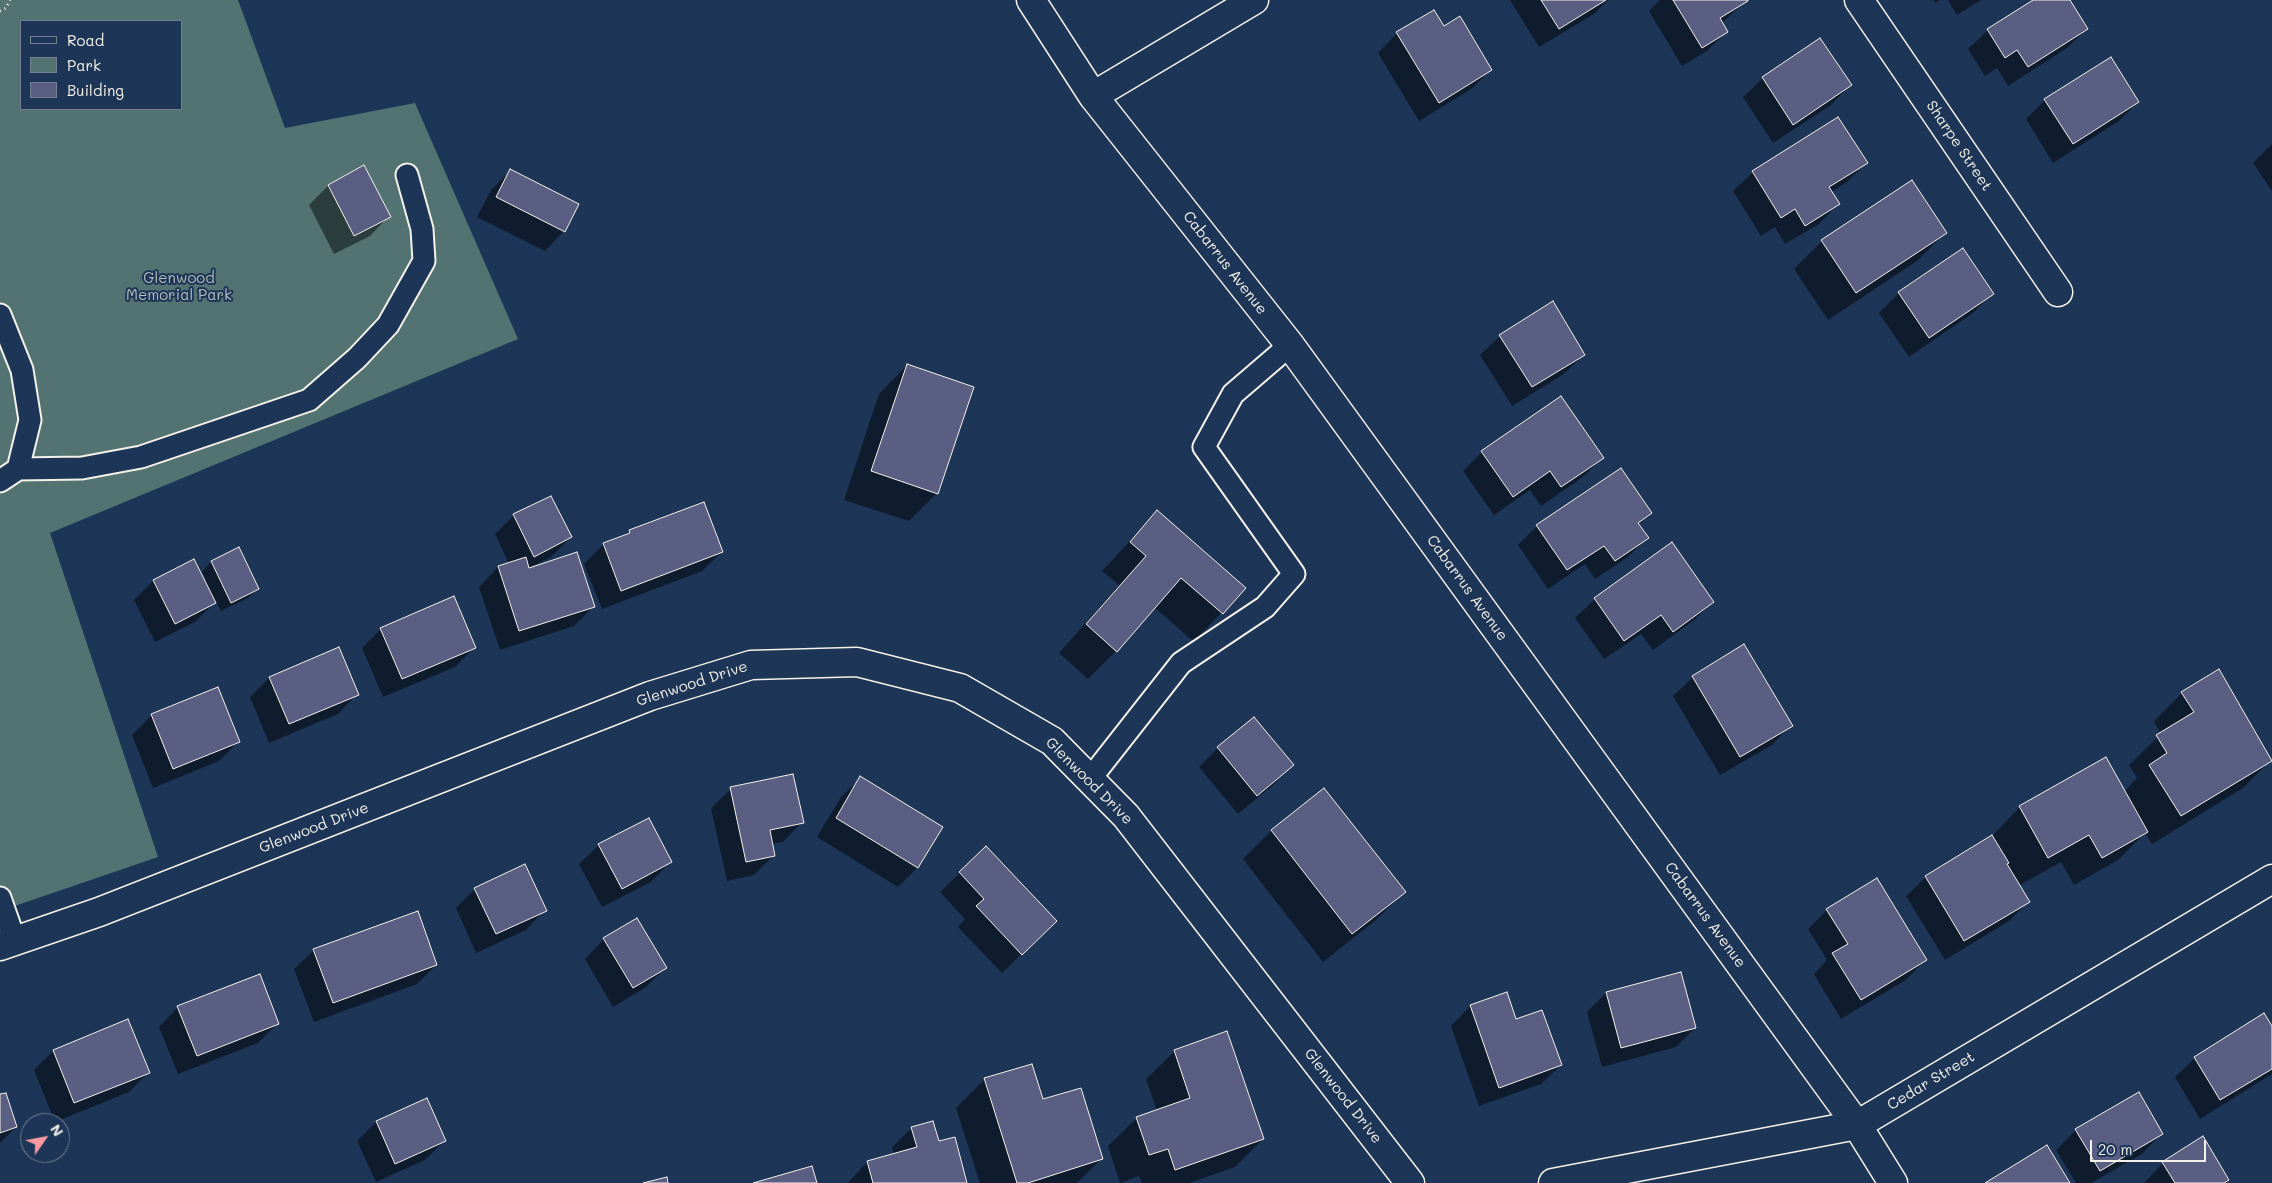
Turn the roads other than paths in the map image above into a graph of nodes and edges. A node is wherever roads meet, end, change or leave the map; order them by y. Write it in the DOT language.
graph roads {
  1 [pos="1030,0"];
  2 [pos="1254,0"];
  3 [pos="1859,0"];
  4 [pos="1093,96"];
  5 [pos="408,175"];
  6 [pos="2058,292"];
  7 [pos="0,315"];
  8 [pos="1290,344"];
  9 [pos="18,469"];
  10 [pos="0,481"];
  11 [pos="1090,779"];
  12 [pos="2272,878"];
  13 [pos="0,898"];
  14 [pos="8,944"];
  15 [pos="1857,1125"];
  16 [pos="1410,1183"];
  17 [pos="1553,1183"];
  18 [pos="1893,1183"];
  1 -- 4 [label="street, Cabarrus Avenue"];
  2 -- 4 [label="street"];
  3 -- 6 [label="street, Sharpe Street"];
  4 -- 8 [label="street, Cabarrus Avenue"];
  5 -- 9 [label="lane"];
  7 -- 9 [label="lane"];
  8 -- 11 [label="lane"];
  8 -- 15 [label="street, Cabarrus Avenue"];
  9 -- 10 [label="lane"];
  11 -- 14 [label="street, Glenwood Drive"];
  11 -- 16 [label="street, Glenwood Drive"];
  12 -- 15 [label="street, Cedar Street"];
  13 -- 14 [label="lane"];
  15 -- 17 [label="street, Cedar Street"];
  15 -- 18 [label="street, Cabarrus Avenue"];
}
